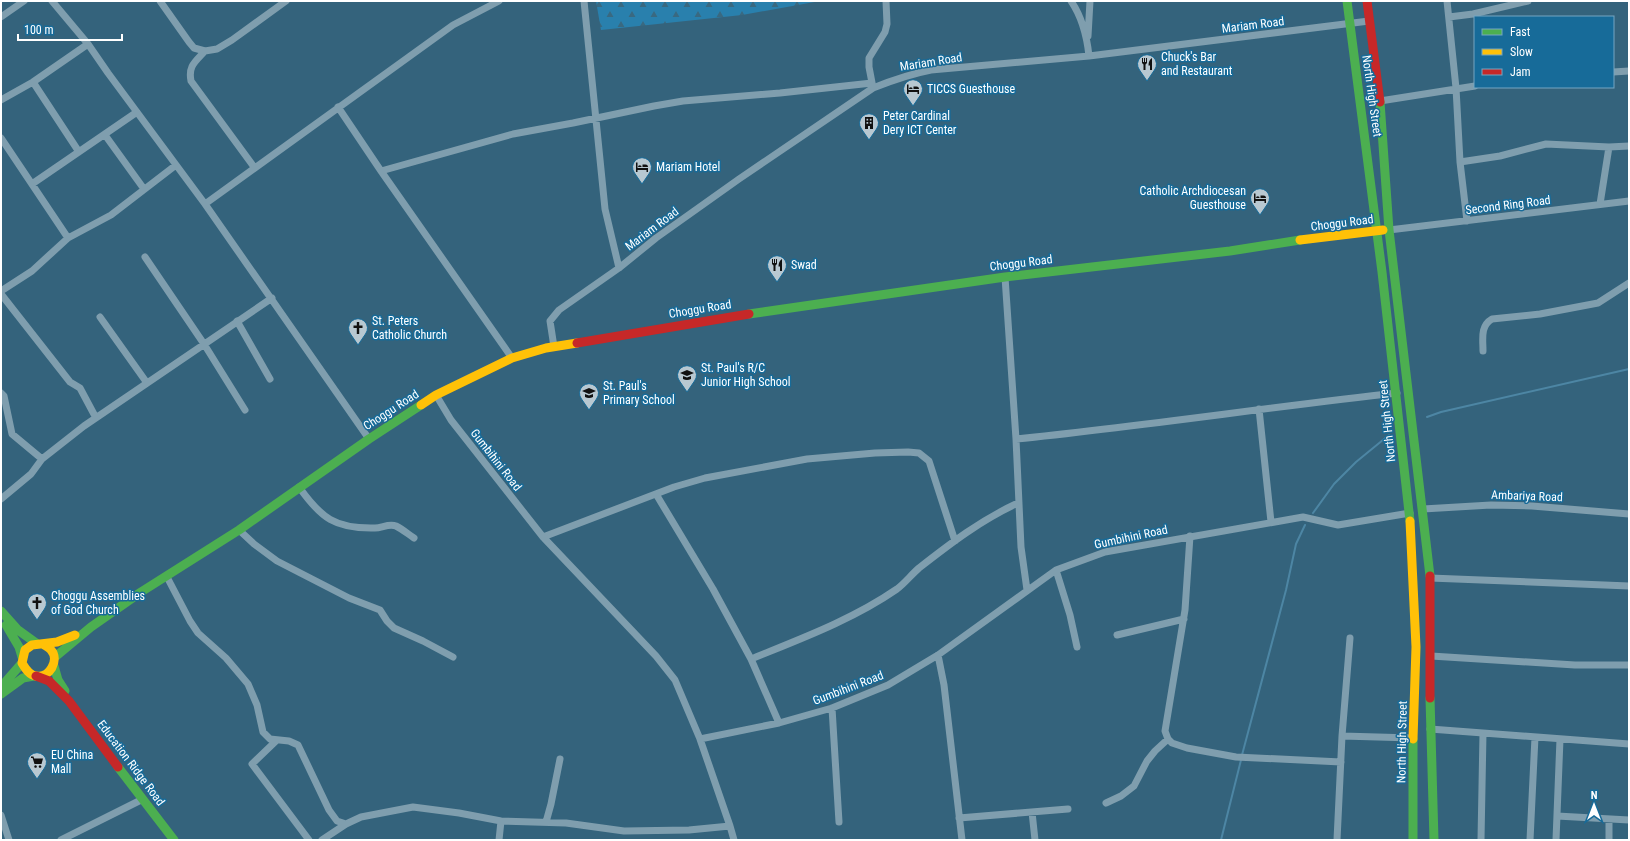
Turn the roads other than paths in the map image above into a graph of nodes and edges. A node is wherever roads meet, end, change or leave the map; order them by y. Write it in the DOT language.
graph roads {
  1 [pos="24,1"];
  2 [pos="52,1"];
  3 [pos="160,1"];
  4 [pos="286,1"];
  5 [pos="500,1"];
  6 [pos="584,1"];
  7 [pos="886,1"];
  8 [pos="1071,1"];
  9 [pos="1090,1"];
  10 [pos="1347,1"];
  11 [pos="1366,1"];
  12 [pos="1447,1"];
  13 [pos="1528,1"];
  14 [pos="1,17"];
  15 [pos="1449,17"];
  16 [pos="1369,21"];
  17 [pos="1350,24"];
  18 [pos="1087,40"];
  19 [pos="88,44"];
  20 [pos="205,51"];
  21 [pos="1089,56"];
  22 [pos="1629,71"];
  23 [pos="1614,72"];
  24 [pos="33,82"];
  25 [pos="872,85"];
  26 [pos="1474,86"];
  27 [pos="1456,88"];
  28 [pos="1,100"];
  29 [pos="1380,101"];
  30 [pos="338,107"];
  31 [pos="137,112"];
  32 [pos="596,118"];
  33 [pos="105,134"];
  34 [pos="1,138"];
  35 [pos="1629,146"];
  36 [pos="1609,147"];
  37 [pos="80,152"];
  38 [pos="1460,162"];
  39 [pos="176,165"];
  40 [pos="254,167"];
  41 [pos="381,171"];
  42 [pos="32,184"];
  43 [pos="144,189"];
  44 [pos="1629,201"];
  45 [pos="205,204"];
  46 [pos="1600,204"];
  47 [pos="1467,221"];
  48 [pos="1389,230"];
  49 [pos="1376,231"];
  50 [pos="68,238"];
  51 [pos="145,257"];
  52 [pos="619,268"];
  53 [pos="1005,277"];
  54 [pos="1629,283"];
  55 [pos="1,292"];
  56 [pos="272,298"];
  57 [pos="100,317"];
  58 [pos="237,322"];
  59 [pos="204,344"];
  60 [pos="554,347"];
  61 [pos="1483,351"];
  62 [pos="512,358"];
  63 [pos="270,378"];
  64 [pos="147,384"];
  65 [pos="1,393"];
  66 [pos="1396,394"];
  67 [pos="436,395"];
  68 [pos="1259,409"];
  69 [pos="245,410"];
  70 [pos="96,418"];
  71 [pos="369,439"];
  72 [pos="1016,439"];
  73 [pos="42,459"];
  74 [pos="299,486"];
  75 [pos="656,494"];
  76 [pos="1,499"];
  77 [pos="1018,503"];
  78 [pos="1423,509"];
  79 [pos="1410,513"];
  80 [pos="1629,514"];
  81 [pos="1271,522"];
  82 [pos="239,530"];
  83 [pos="1190,536"];
  84 [pos="542,537"];
  85 [pos="414,538"];
  86 [pos="955,541"];
  87 [pos="1056,570"];
  88 [pos="167,577"];
  89 [pos="1430,578"];
  90 [pos="1629,586"];
  91 [pos="1027,590"];
  92 [pos="1,611"];
  93 [pos="1,618"];
  94 [pos="1184,619"];
  95 [pos="91,627"];
  96 [pos="1117,635"];
  97 [pos="1350,638"];
  98 [pos="39,644"];
  99 [pos="1078,647"];
  100 [pos="938,656"];
  101 [pos="1431,656"];
  102 [pos="453,657"];
  103 [pos="751,659"];
  104 [pos="22,660"];
  105 [pos="54,661"];
  106 [pos="1629,665"];
  107 [pos="35,676"];
  108 [pos="1,687"];
  109 [pos="1,694"];
  110 [pos="69,700"];
  111 [pos="832,708"];
  112 [pos="779,723"];
  113 [pos="1430,728"];
  114 [pos="1483,733"];
  115 [pos="1342,736"];
  116 [pos="1535,737"];
  117 [pos="1413,738"];
  118 [pos="1168,739"];
  119 [pos="1560,739"];
  120 [pos="277,740"];
  121 [pos="700,740"];
  122 [pos="1629,744"];
  123 [pos="560,759"];
  124 [pos="1341,762"];
  125 [pos="143,799"];
  126 [pos="1106,803"];
  127 [pos="1068,809"];
  128 [pos="1032,812"];
  129 [pos="1,816"];
  130 [pos="1556,816"];
  131 [pos="959,818"];
  132 [pos="1609,820"];
  133 [pos="1629,820"];
  134 [pos="501,821"];
  135 [pos="546,822"];
  136 [pos="839,822"];
  137 [pos="346,824"];
  138 [pos="730,826"];
  139 [pos="9,840"];
  140 [pos="61,840"];
  141 [pos="174,840"];
  142 [pos="309,840"];
  143 [pos="322,840"];
  144 [pos="499,840"];
  145 [pos="734,840"];
  146 [pos="962,840"];
  147 [pos="1035,840"];
  148 [pos="1337,840"];
  149 [pos="1413,840"];
  150 [pos="1434,840"];
  151 [pos="1480,840"];
  152 [pos="1530,840"];
  153 [pos="1556,840"];
  154 [pos="1609,840"];
  1 -- 14 [label="street"];
  2 -- 19 [label="street"];
  3 -- 20 [label="street"];
  4 -- 20 [label="street"];
  5 -- 30 [label="street"];
  6 -- 32 [label="street"];
  7 -- 25 [label="street"];
  8 -- 18 [label="street"];
  9 -- 18 [label="street"];
  10 -- 17 [label="main road, North High Street"];
  11 -- 16 [label="main road, North High Street"];
  12 -- 15 [label="street"];
  13 -- 15 [label="street"];
  15 -- 27 [label="street"];
  16 -- 17 [label="street, Mariam Road"];
  16 -- 29 [label="main road, North High Street"];
  17 -- 21 [label="street, Mariam Road"];
  17 -- 49 [label="main road, North High Street"];
  18 -- 21 [label="street"];
  19 -- 24 [label="street"];
  19 -- 31 [label="street"];
  20 -- 40 [label="street"];
  21 -- 25 [label="street, Mariam Road"];
  22 -- 23 [label="street"];
  24 -- 28 [label="street"];
  24 -- 37 [label="street"];
  25 -- 32 [label="street"];
  25 -- 52 [label="street, Mariam Road"];
  26 -- 27 [label="street"];
  27 -- 29 [label="street"];
  27 -- 38 [label="street"];
  29 -- 48 [label="main road, North High Street"];
  30 -- 40 [label="street"];
  30 -- 41 [label="street"];
  31 -- 33 [label="street"];
  31 -- 39 [label="street"];
  32 -- 41 [label="street"];
  32 -- 52 [label="street"];
  33 -- 37 [label="street"];
  33 -- 43 [label="street"];
  34 -- 42 [label="street"];
  35 -- 36 [label="street"];
  36 -- 38 [label="street"];
  36 -- 46 [label="street"];
  37 -- 42 [label="street"];
  38 -- 47 [label="street"];
  39 -- 43 [label="street"];
  39 -- 45 [label="street"];
  40 -- 45 [label="street"];
  41 -- 62 [label="street"];
  42 -- 50 [label="street"];
  43 -- 50 [label="street"];
  44 -- 46 [label="street, Second Ring Road"];
  45 -- 56 [label="street"];
  46 -- 47 [label="street, Second Ring Road"];
  47 -- 48 [label="street, Second Ring Road"];
  48 -- 49 [label="main road, Choggu Road"];
  48 -- 78 [label="main road, North High Street"];
  49 -- 53 [label="main road, Choggu Road"];
  49 -- 66 [label="main road, North High Street"];
  50 -- 55 [label="street"];
  51 -- 59 [label="street"];
  52 -- 60 [label="street, Mariam Road"];
  53 -- 60 [label="main road, Choggu Road"];
  53 -- 72 [label="street"];
  54 -- 61 [label="street"];
  55 -- 70 [label="street"];
  56 -- 58 [label="street"];
  56 -- 71 [label="street"];
  57 -- 64 [label="street"];
  58 -- 59 [label="street"];
  58 -- 63 [label="street"];
  59 -- 64 [label="street"];
  59 -- 69 [label="street"];
  60 -- 62 [label="main road, Choggu Road"];
  62 -- 67 [label="main road, Choggu Road"];
  64 -- 70 [label="street"];
  65 -- 73 [label="street"];
  66 -- 68 [label="street"];
  66 -- 79 [label="main road, North High Street"];
  67 -- 71 [label="main road, Choggu Road"];
  67 -- 84 [label="street, Gumbihini Road"];
  68 -- 72 [label="street"];
  68 -- 81 [label="street"];
  70 -- 73 [label="street"];
  71 -- 74 [label="main road, Choggu Road"];
  72 -- 77 [label="street"];
  73 -- 76 [label="street"];
  74 -- 82 [label="main road, Choggu Road"];
  74 -- 85 [label="street"];
  75 -- 84 [label="street"];
  75 -- 86 [label="street"];
  75 -- 103 [label="street"];
  77 -- 86 [label="street"];
  77 -- 91 [label="street"];
  78 -- 80 [label="street, Ambariya Road"];
  78 -- 89 [label="main road, North High Street"];
  79 -- 81 [label="street, Gumbihini Road"];
  79 -- 117 [label="main road, North High Street"];
  81 -- 83 [label="street, Gumbihini Road"];
  82 -- 88 [label="main road, Choggu Road"];
  82 -- 102 [label="street"];
  83 -- 87 [label="street, Gumbihini Road"];
  83 -- 94 [label="street"];
  84 -- 121 [label="street, Gumbihini Road"];
  86 -- 103 [label="street"];
  87 -- 91 [label="street, Gumbihini Road"];
  87 -- 99 [label="street"];
  88 -- 95 [label="main road, Choggu Road"];
  88 -- 120 [label="street"];
  89 -- 90 [label="street"];
  89 -- 101 [label="main road, North High Street"];
  91 -- 100 [label="street, Gumbihini Road"];
  92 -- 98 [label="main road"];
  93 -- 104 [label="main road"];
  94 -- 96 [label="street"];
  94 -- 118 [label="street"];
  95 -- 98 [label="main road, Choggu Road"];
  95 -- 105 [label="main road, Choggu Road"];
  97 -- 115 [label="street"];
  98 -- 104 [label="main road"];
  98 -- 105 [label="main road"];
  100 -- 111 [label="street, Gumbihini Road"];
  100 -- 131 [label="street"];
  101 -- 106 [label="street"];
  101 -- 113 [label="main road, North High Street"];
  103 -- 112 [label="street"];
  104 -- 107 [label="main road"];
  104 -- 108 [label="main road"];
  105 -- 107 [label="main road"];
  105 -- 110 [label="main road, Education Ridge Road"];
  107 -- 109 [label="main road"];
  107 -- 110 [label="main road, Education Ridge Road"];
  110 -- 125 [label="main road, Education Ridge Road"];
  111 -- 112 [label="street, Gumbihini Road"];
  111 -- 136 [label="street"];
  112 -- 121 [label="street, Gumbihini Road"];
  113 -- 114 [label="street"];
  113 -- 150 [label="main road, North High Street"];
  114 -- 116 [label="street"];
  114 -- 151 [label="street"];
  115 -- 117 [label="street"];
  115 -- 124 [label="street"];
  116 -- 119 [label="street"];
  116 -- 152 [label="street"];
  117 -- 149 [label="main road, North High Street"];
  118 -- 124 [label="street"];
  118 -- 126 [label="street"];
  119 -- 122 [label="street"];
  119 -- 130 [label="street"];
  120 -- 137 [label="street"];
  120 -- 142 [label="street"];
  121 -- 138 [label="street, Gumbihini Road"];
  123 -- 135 [label="street"];
  124 -- 148 [label="street"];
  125 -- 140 [label="street"];
  125 -- 141 [label="main road, Education Ridge Road"];
  127 -- 128 [label="street"];
  128 -- 131 [label="street"];
  128 -- 147 [label="street"];
  129 -- 139 [label="street"];
  130 -- 132 [label="street"];
  130 -- 153 [label="street"];
  131 -- 146 [label="street"];
  132 -- 133 [label="street"];
  132 -- 154 [label="street"];
  134 -- 135 [label="street"];
  134 -- 137 [label="street"];
  134 -- 144 [label="street"];
  135 -- 138 [label="street"];
  137 -- 143 [label="street"];
  138 -- 145 [label="street, Gumbihini Road"];
}
